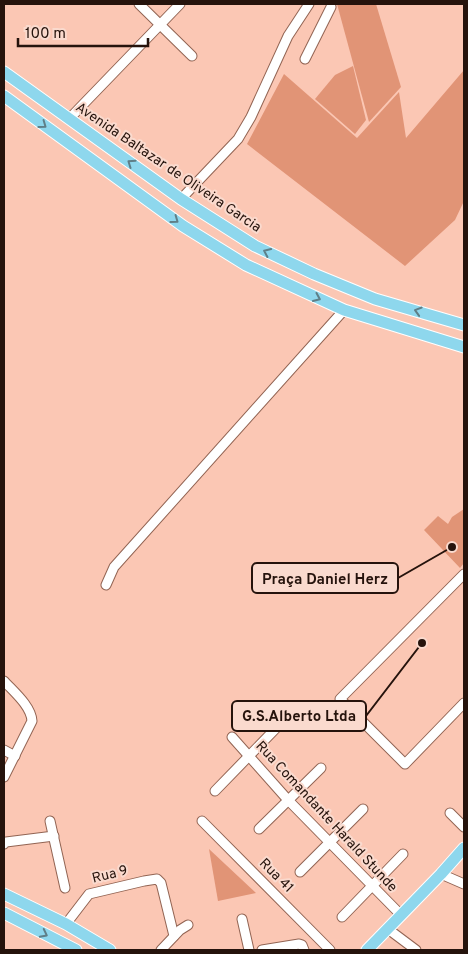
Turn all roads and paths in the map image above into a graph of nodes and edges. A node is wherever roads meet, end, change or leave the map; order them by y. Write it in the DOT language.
graph roads {
  1 [pos="139,4"];
  2 [pos="180,4"];
  3 [pos="309,4"];
  4 [pos="331,8"];
  5 [pos="160,25"];
  6 [pos="192,56"];
  7 [pos="305,59"];
  8 [pos="8,75"];
  9 [pos="4,90"];
  10 [pos="4,96"];
  11 [pos="69,119"];
  12 [pos="181,198"];
  13 [pos="344,310"];
  14 [pos="464,325"];
  15 [pos="464,347"];
  16 [pos="462,578"];
  17 [pos="106,585"];
  18 [pos="4,681"];
  19 [pos="464,703"];
  20 [pos="284,720"];
  21 [pos="232,737"];
  22 [pos="4,750"];
  23 [pos="15,756"];
  24 [pos="249,757"];
  25 [pos="321,768"];
  26 [pos="4,777"];
  27 [pos="216,791"];
  28 [pos="288,800"];
  29 [pos="363,809"];
  30 [pos="450,813"];
  31 [pos="50,821"];
  32 [pos="202,821"];
  33 [pos="464,826"];
  34 [pos="259,830"];
  35 [pos="54,836"];
  36 [pos="329,842"];
  37 [pos="4,844"];
  38 [pos="464,848"];
  39 [pos="404,854"];
  40 [pos="300,872"];
  41 [pos="440,874"];
  42 [pos="464,884"];
  43 [pos="371,886"];
  44 [pos="65,888"];
  45 [pos="4,895"];
  46 [pos="4,913"];
  47 [pos="401,915"];
  48 [pos="342,917"];
  49 [pos="242,919"];
  50 [pos="66,924"];
  51 [pos="188,924"];
  52 [pos="388,929"];
  53 [pos="174,936"];
  54 [pos="380,938"];
  55 [pos="76,950"];
  56 [pos="110,950"];
  57 [pos="160,950"];
  58 [pos="249,950"];
  59 [pos="262,950"];
  60 [pos="304,950"];
  61 [pos="330,950"];
  62 [pos="367,950"];
  63 [pos="376,950"];
  64 [pos="416,950"];
  1 -- 5 [label="street"];
  2 -- 5 [label="street"];
  3 -- 12 [label="street"];
  4 -- 7 [label="street"];
  5 -- 6 [label="street"];
  5 -- 11 [label="street"];
  8 -- 9 [label="main road"];
  8 -- 11 [label="main road, Avenida Baltazar de Oliveira Garcia"];
  10 -- 13 [label="main road, one-way"];
  12 -- 11 [label="main road, Avenida Baltazar de Oliveira Garcia, one-way"];
  14 -- 12 [label="main road, Avenida Baltazar de Oliveira Garcia, one-way"];
  13 -- 15 [label="main road"];
  13 -- 17 [label="street"];
  16 -- 19 [label="street"];
  18 -- 23 [label="street"];
  20 -- 24 [label="street"];
  21 -- 24 [label="street, Rua Comandante Harald Stunde"];
  22 -- 23 [label="street"];
  23 -- 26 [label="street"];
  24 -- 27 [label="street"];
  24 -- 28 [label="street, Rua Comandante Harald Stunde"];
  25 -- 28 [label="street"];
  28 -- 34 [label="street"];
  28 -- 36 [label="street, Rua Comandante Harald Stunde"];
  29 -- 36 [label="street"];
  30 -- 33 [label="street"];
  31 -- 35 [label="street"];
  32 -- 61 [label="street, Rua 41"];
  35 -- 37 [label="street"];
  35 -- 44 [label="street"];
  36 -- 40 [label="street"];
  36 -- 43 [label="street, Rua Comandante Harald Stunde"];
  38 -- 41 [label="main road"];
  39 -- 43 [label="street"];
  41 -- 42 [label="street"];
  41 -- 47 [label="main road"];
  43 -- 47 [label="street, Rua Comandante Harald Stunde"];
  43 -- 48 [label="street"];
  45 -- 50 [label="main road"];
  46 -- 55 [label="main road, one-way"];
  47 -- 52 [label="main road"];
  49 -- 58 [label="street"];
  50 -- 53 [label="street, Rua 9"];
  50 -- 56 [label="main road"];
  51 -- 53 [label="street"];
  52 -- 54 [label="main road"];
  52 -- 64 [label="street"];
  53 -- 57 [label="street"];
  54 -- 62 [label="main road"];
  54 -- 63 [label="street"];
  59 -- 60 [label="street"];
}
